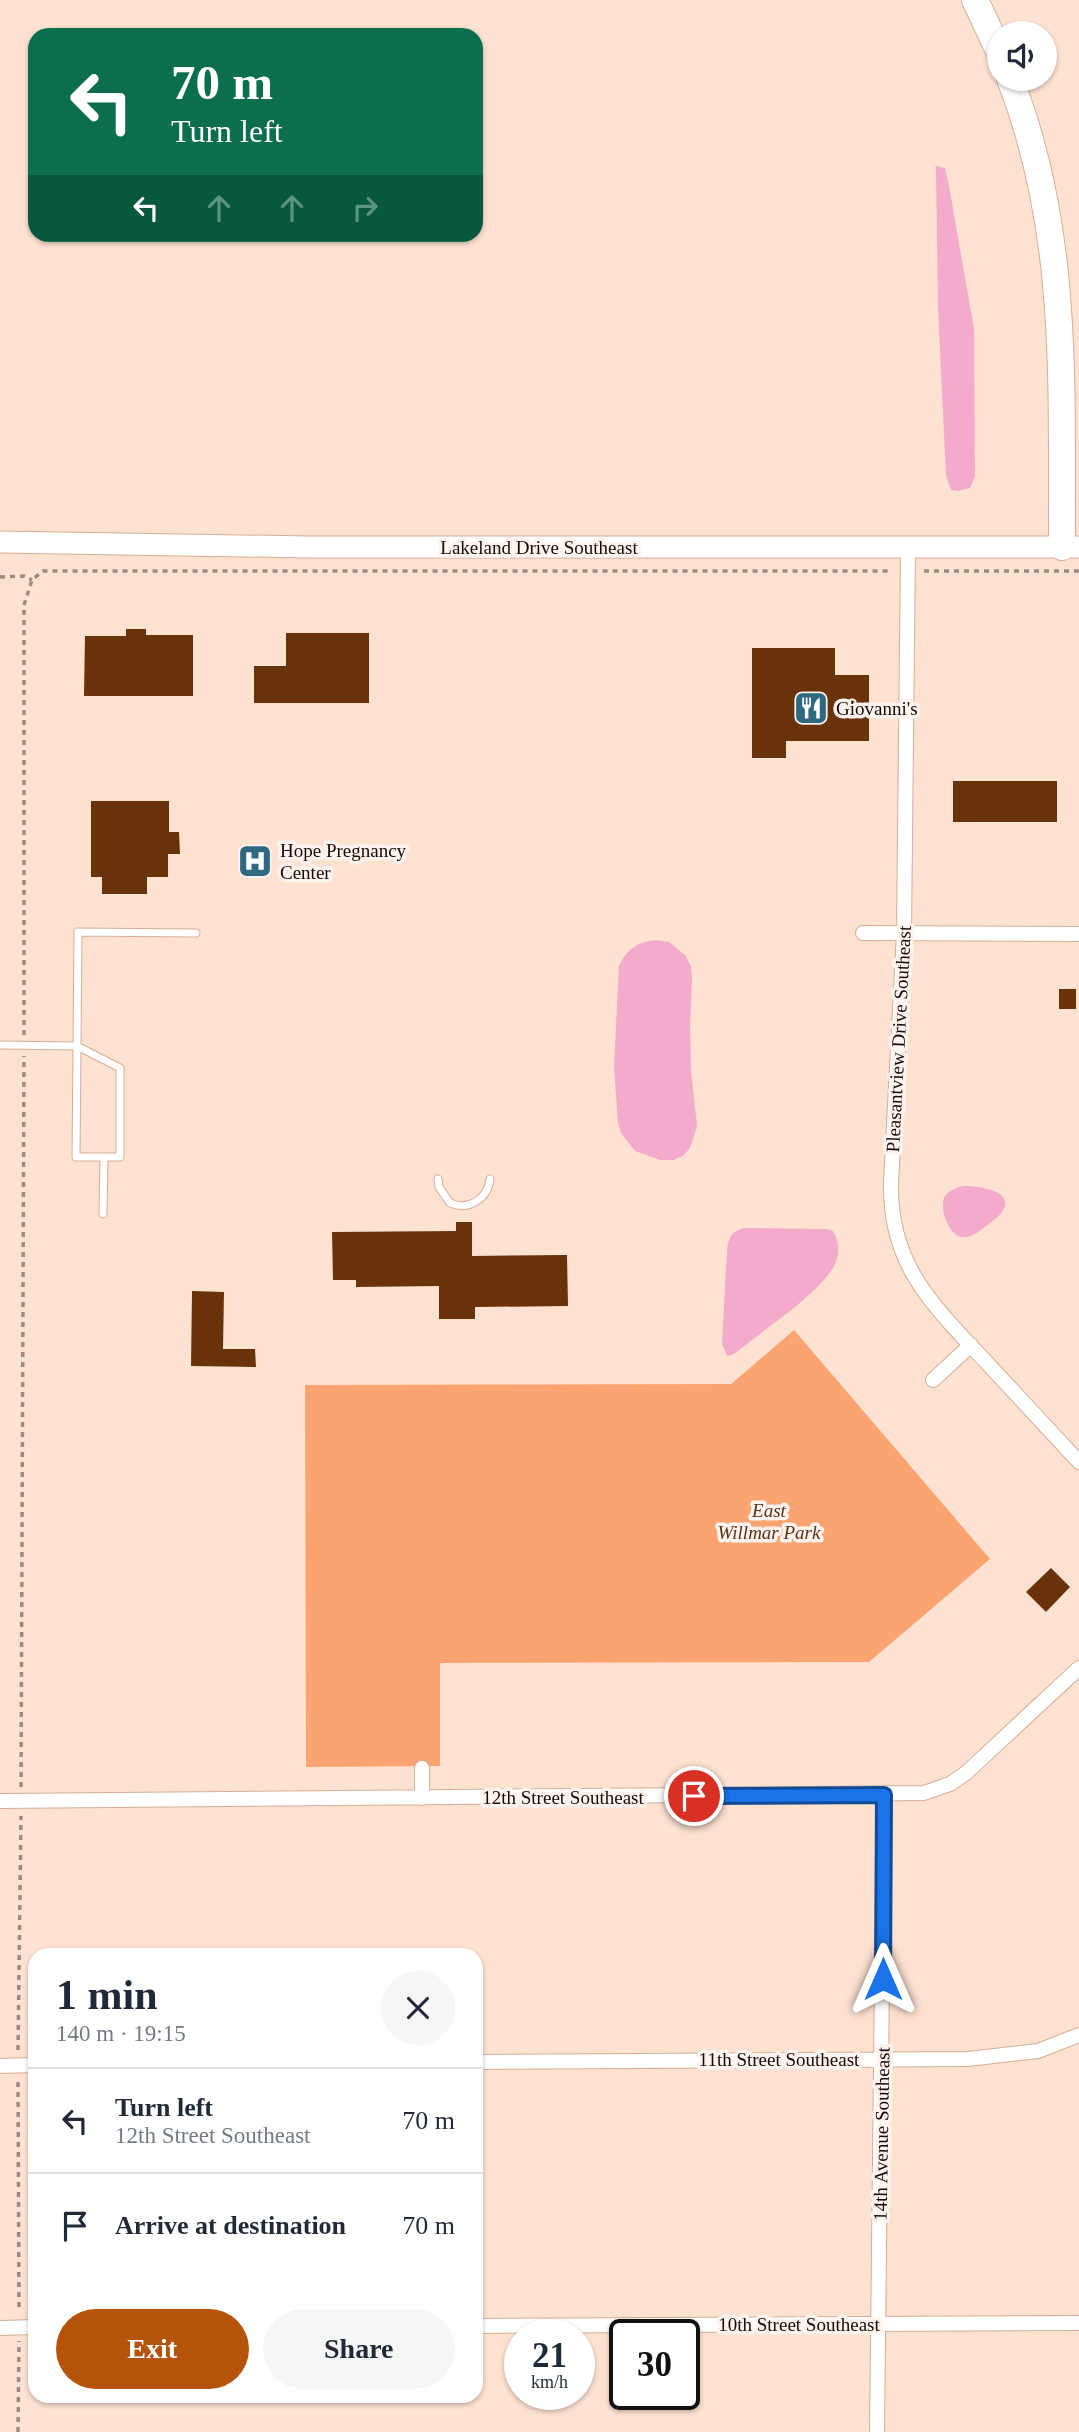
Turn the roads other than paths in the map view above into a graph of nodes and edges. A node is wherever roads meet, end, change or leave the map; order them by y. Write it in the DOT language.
graph roads {
  1 [pos="975,0"];
  2 [pos="987,26"];
  3 [pos="1014,91"];
  4 [pos="0,541"];
  5 [pos="1071,547"];
  6 [pos="908,548"];
  7 [pos="196,933"];
  8 [pos="863,933"];
  9 [pos="904,933"];
  10 [pos="1079,934"];
  11 [pos="0,1045"];
  12 [pos="77,1046"];
  13 [pos="104,1157"];
  14 [pos="438,1179"];
  15 [pos="490,1179"];
  16 [pos="103,1214"];
  17 [pos="971,1345"];
  18 [pos="933,1380"];
  19 [pos="1079,1462"];
  20 [pos="1079,1668"];
  21 [pos="422,1768"];
  22 [pos="884,1795"];
  23 [pos="422,1798"];
  24 [pos="0,1801"];
  25 [pos="1079,2035"];
  26 [pos="882,2058"];
  27 [pos="483,2062"];
  28 [pos="0,2066"];
  29 [pos="28,2066"];
  30 [pos="1079,2323"];
  31 [pos="878,2324"];
  32 [pos="483,2326"];
  33 [pos="0,2328"];
  34 [pos="28,2328"];
  35 [pos="877,2432"];
  1 -- 2 [label="highway"];
  3 -- 5 [label="highway"];
  4 -- 6 [label="main road, Lakeland Drive Southeast"];
  5 -- 6 [label="main road, Lakeland Drive Southeast"];
  6 -- 9 [label="street, Pleasantview Drive Southeast"];
  7 -- 12 [label="lane"];
  8 -- 9 [label="street"];
  9 -- 10 [label="street"];
  9 -- 17 [label="street, Pleasantview Drive Southeast"];
  11 -- 12 [label="lane"];
  12 -- 13 [label="lane"];
  12 -- 13 [label="lane"];
  13 -- 16 [label="lane"];
  14 -- 15 [label="lane"];
  17 -- 18 [label="street"];
  17 -- 19 [label="street, Pleasantview Drive Southeast"];
  20 -- 22 [label="street, 12th Street Southeast"];
  21 -- 23 [label="street"];
  22 -- 23 [label="street, 12th Street Southeast"];
  22 -- 26 [label="street, 14th Avenue Southeast"];
  23 -- 24 [label="street, 12th Street Southeast"];
  25 -- 26 [label="street, 11th Street Southeast"];
  26 -- 27 [label="street, 11th Street Southeast"];
  26 -- 31 [label="street, 14th Avenue Southeast"];
  28 -- 29 [label="street"];
  30 -- 31 [label="street, 10th Street Southeast"];
  31 -- 32 [label="street, 10th Street Southeast"];
  31 -- 35 [label="street, 14th Avenue Southeast"];
  33 -- 34 [label="street"];
}
